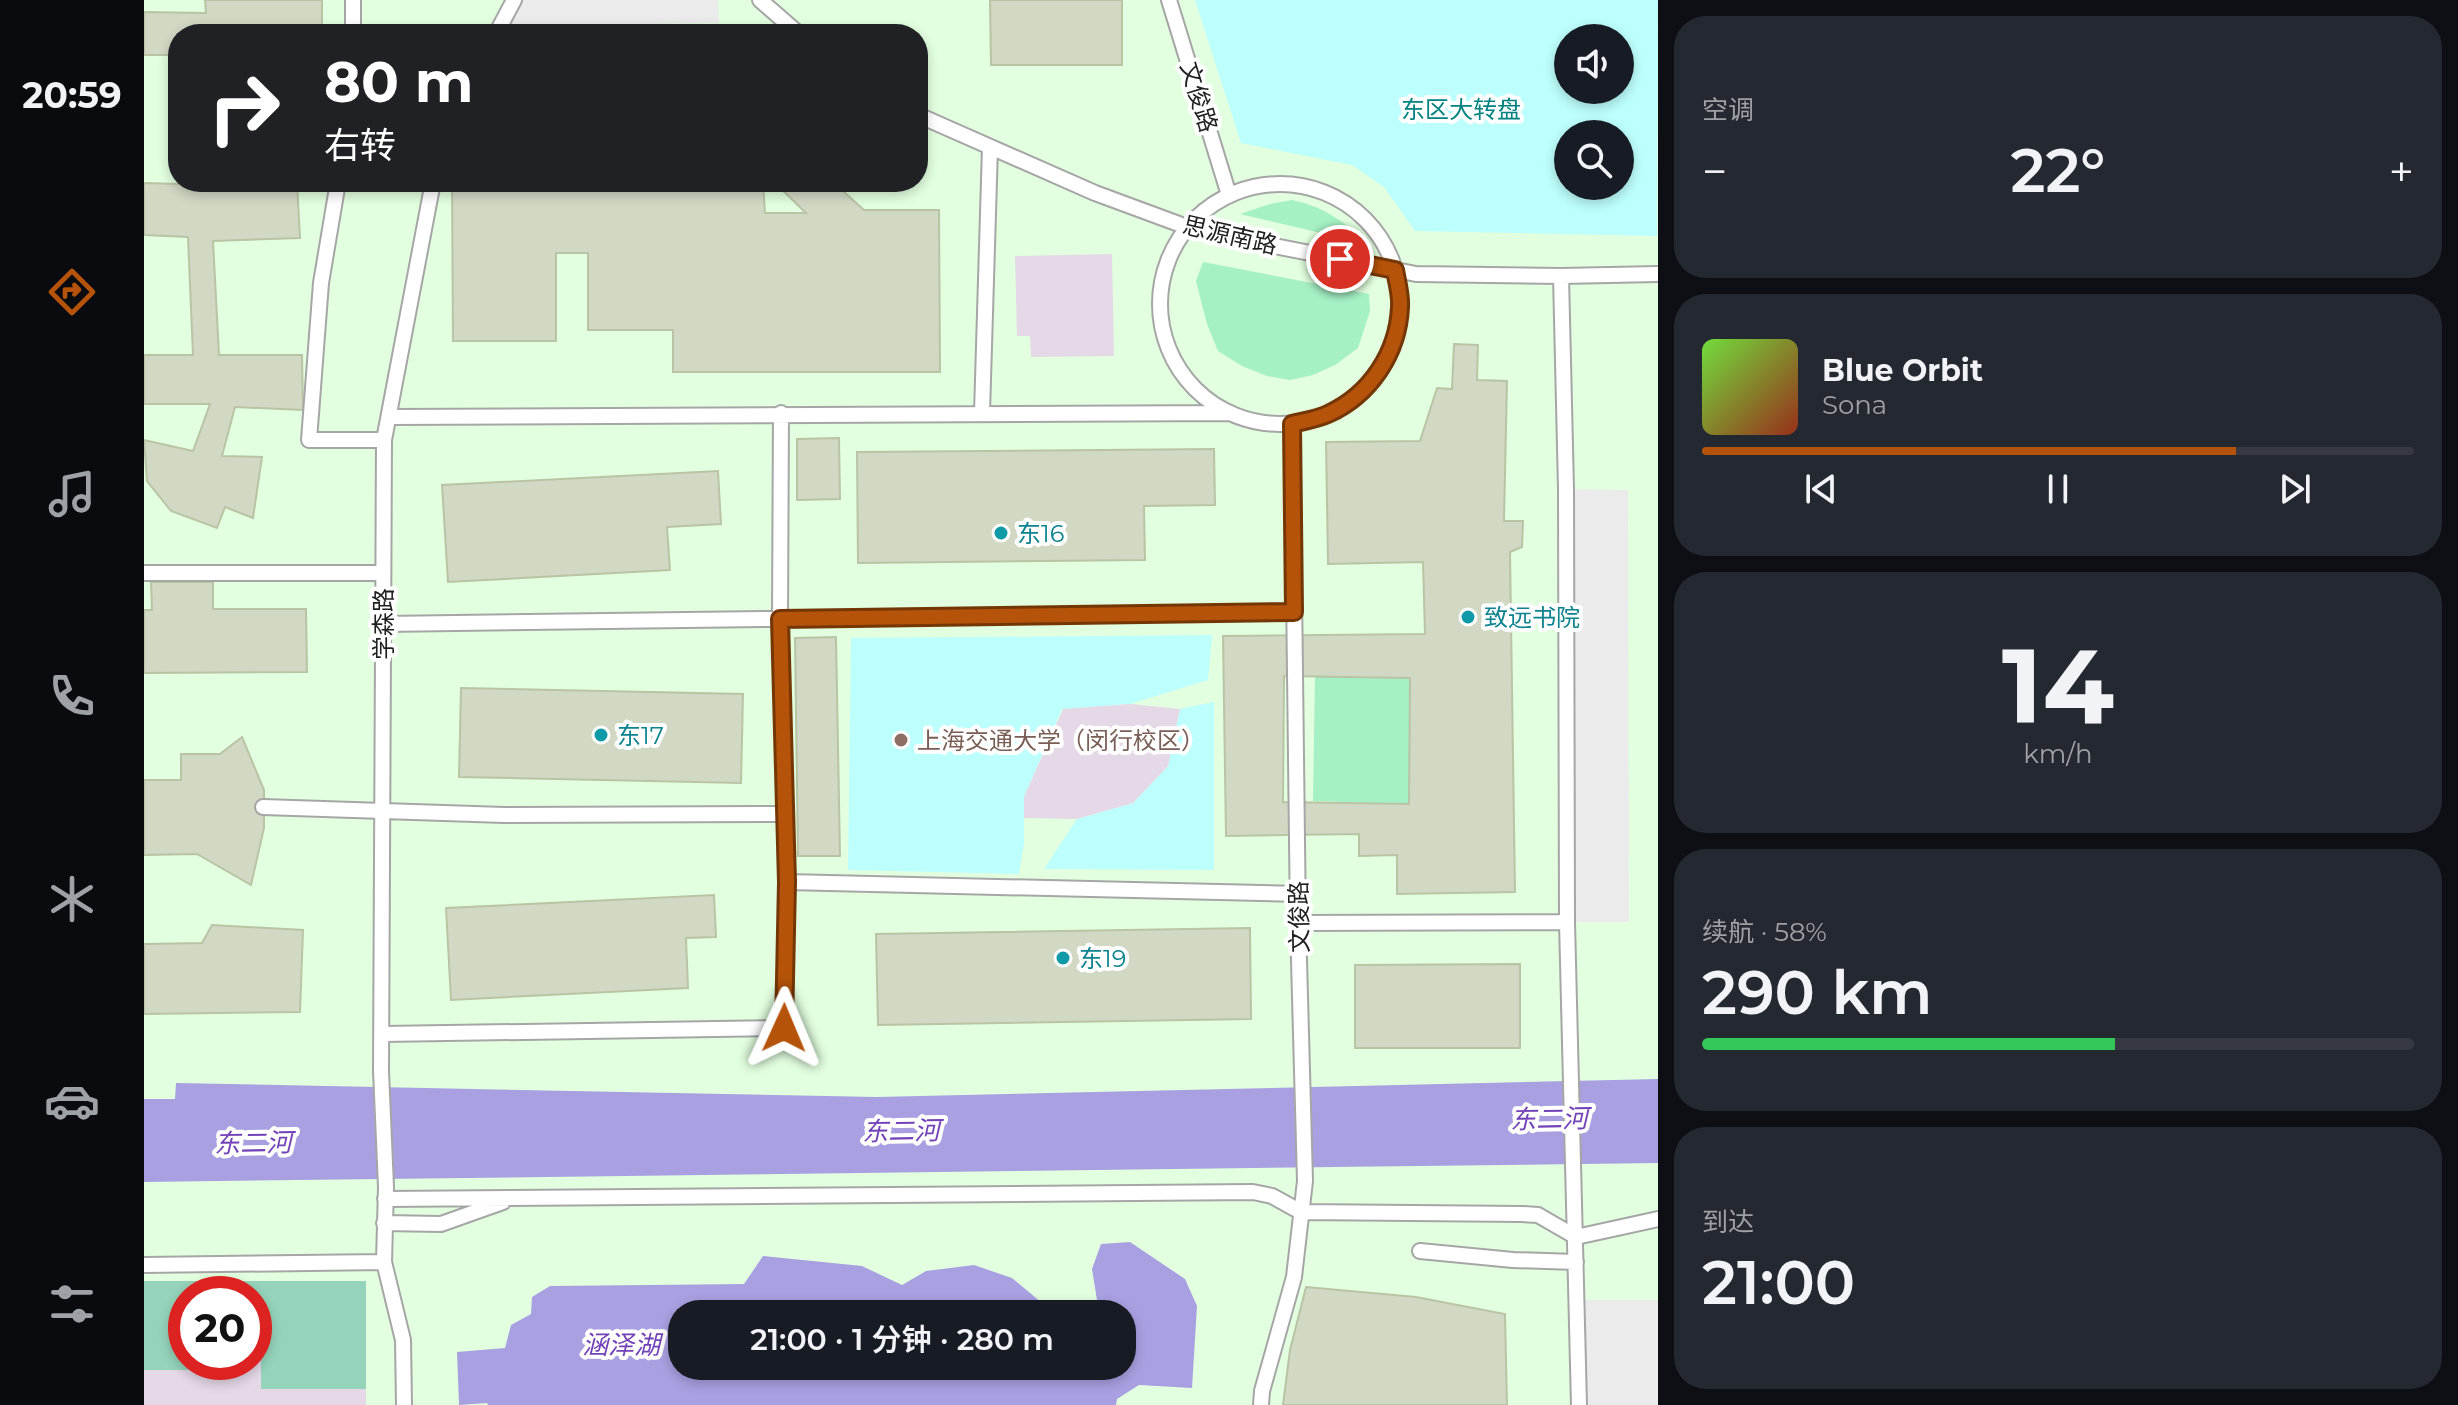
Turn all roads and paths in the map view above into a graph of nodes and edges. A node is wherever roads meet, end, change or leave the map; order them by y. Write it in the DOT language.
graph roads {
  1 [pos="353,0"];
  2 [pos="514,0"];
  3 [pos="760,0"];
  4 [pos="1169,0"];
  5 [pos="353,24"];
  6 [pos="501,24"];
  7 [pos="788,24"];
  8 [pos="928,119"];
  9 [pos="990,147"];
  10 [pos="336,192"];
  11 [pos="431,192"];
  12 [pos="1229,195"];
  13 [pos="1187,227"];
  14 [pos="1395,270"];
  15 [pos="1658,274"];
  16 [pos="1561,276"];
  17 [pos="781,413"];
  18 [pos="982,413"];
  19 [pos="1230,413"];
  20 [pos="389,417"];
  21 [pos="1292,424"];
  22 [pos="384,440"];
  23 [pos="144,573"];
  24 [pos="383,573"];
  25 [pos="1294,612"];
  26 [pos="780,619"];
  27 [pos="383,624"];
  28 [pos="263,807"];
  29 [pos="383,811"];
  30 [pos="785,814"];
  31 [pos="787,882"];
  32 [pos="1299,894"];
  33 [pos="1567,922"];
  34 [pos="1298,923"];
  35 [pos="383,1034"];
  36 [pos="385,1193"];
  37 [pos="514,1198"];
  38 [pos="1301,1212"];
  39 [pos="1658,1219"];
  40 [pos="384,1223"];
  41 [pos="1576,1237"];
  42 [pos="1420,1251"];
  43 [pos="384,1262"];
  44 [pos="1576,1262"];
  45 [pos="144,1265"];
  46 [pos="404,1405"];
  47 [pos="1261,1405"];
  48 [pos="1579,1405"];
  1 -- 5 [label="lane"];
  2 -- 6 [label="lane"];
  3 -- 7 [label="lane"];
  4 -- 12 [label="lane, 文俊路"];
  8 -- 9 [label="lane, 思源南路"];
  9 -- 13 [label="lane, 思源南路"];
  9 -- 18 [label="lane"];
  10 -- 22 [label="lane"];
  11 -- 20 [label="lane, 学森路"];
  12 -- 13 [label="lane"];
  12 -- 14 [label="lane"];
  13 -- 14 [label="lane, 思源南路"];
  13 -- 19 [label="lane"];
  14 -- 16 [label="lane, 思源南路"];
  14 -- 21 [label="lane"];
  15 -- 16 [label="lane, 思源南路"];
  16 -- 33 [label="lane"];
  17 -- 18 [label="lane"];
  17 -- 20 [label="lane"];
  17 -- 26 [label="lane"];
  18 -- 19 [label="lane"];
  19 -- 21 [label="lane"];
  20 -- 22 [label="lane, 学森路"];
  21 -- 25 [label="lane, 文俊路"];
  22 -- 24 [label="lane, 学森路"];
  23 -- 24 [label="lane"];
  24 -- 27 [label="lane, 学森路"];
  25 -- 26 [label="lane"];
  25 -- 32 [label="lane, 文俊路"];
  26 -- 27 [label="lane"];
  26 -- 30 [label="lane"];
  27 -- 29 [label="lane, 学森路"];
  28 -- 29 [label="lane"];
  29 -- 30 [label="lane"];
  29 -- 35 [label="lane, 学森路"];
  30 -- 31 [label="lane"];
  31 -- 32 [label="lane"];
  31 -- 35 [label="lane"];
  32 -- 34 [label="lane, 文俊路"];
  33 -- 34 [label="lane"];
  33 -- 41 [label="lane"];
  34 -- 38 [label="lane, 文俊路"];
  35 -- 36 [label="lane, 学森路"];
  36 -- 37 [label="lane"];
  36 -- 40 [label="lane, 学森路"];
  37 -- 38 [label="lane"];
  37 -- 40 [label="lane"];
  38 -- 41 [label="lane"];
  38 -- 47 [label="lane, 文俊路"];
  39 -- 41 [label="lane"];
  40 -- 43 [label="lane, 学森路"];
  41 -- 44 [label="lane"];
  42 -- 44 [label="lane"];
  43 -- 45 [label="lane"];
  43 -- 46 [label="lane, 学森路"];
  44 -- 48 [label="lane"];
}
